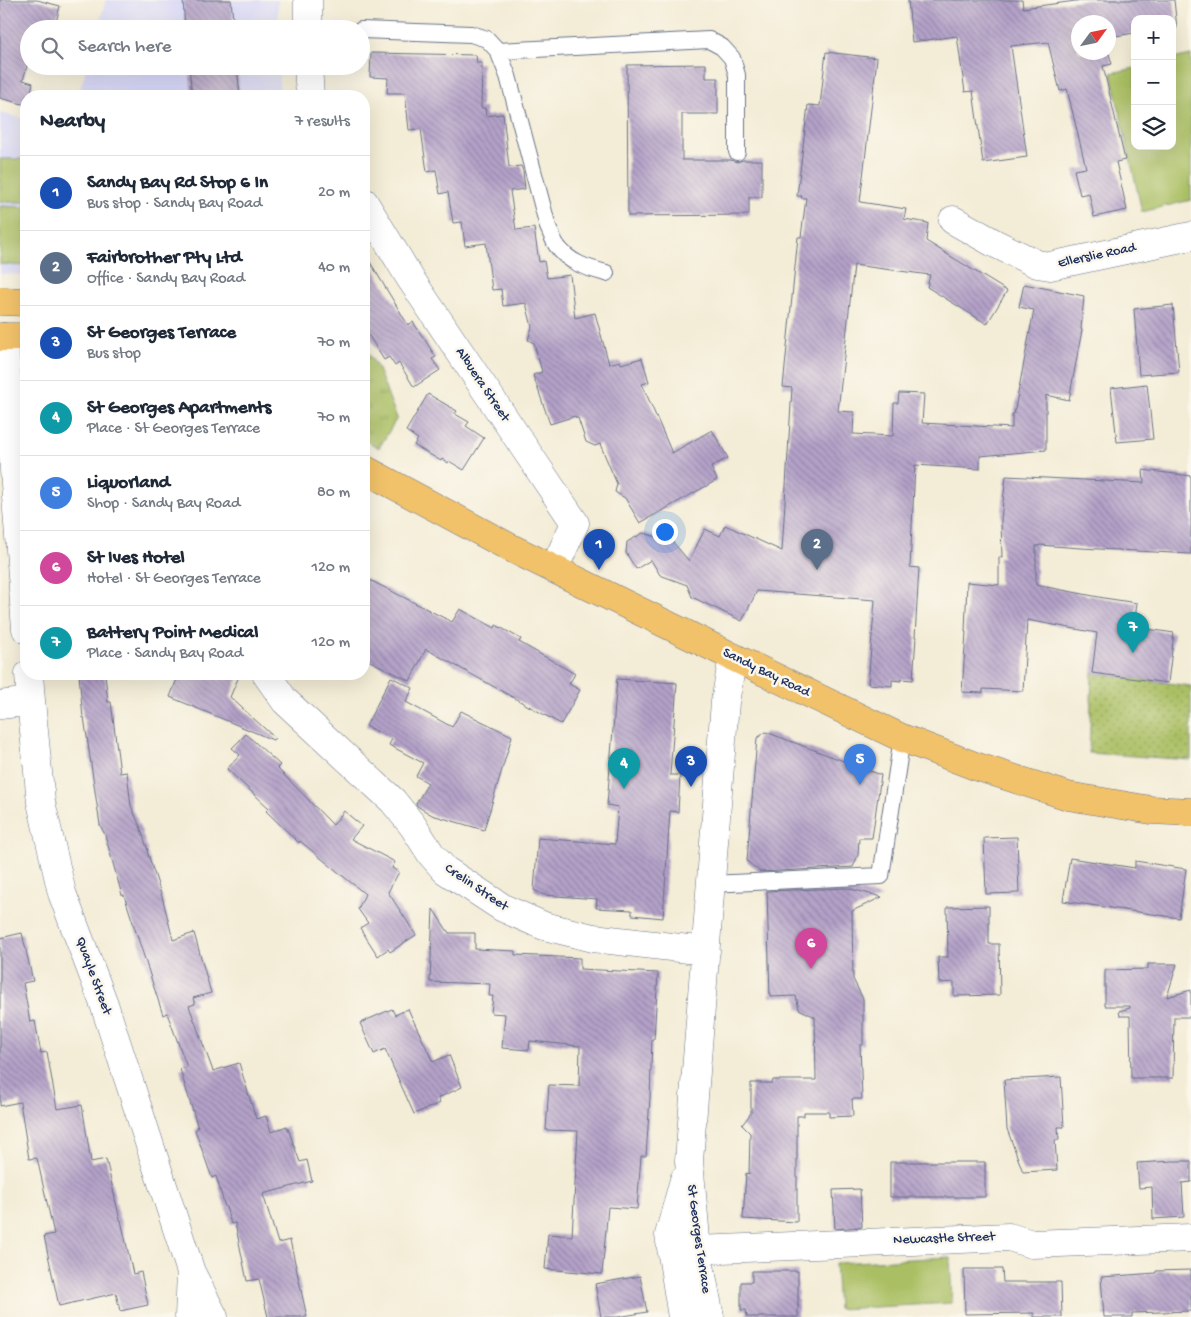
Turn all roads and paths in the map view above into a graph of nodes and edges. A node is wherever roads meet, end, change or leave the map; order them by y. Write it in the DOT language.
graph roads {
  1 [pos="308,0"];
  2 [pos="308,20"];
  3 [pos="370,30"];
  4 [pos="498,51"];
  5 [pos="309,75"];
  6 [pos="310,90"];
  7 [pos="737,152"];
  8 [pos="370,212"];
  9 [pos="953,220"];
  10 [pos="1191,236"];
  11 [pos="606,273"];
  12 [pos="0,301"];
  13 [pos="20,302"];
  14 [pos="10,337"];
  15 [pos="370,472"];
  16 [pos="20,520"];
  17 [pos="554,570"];
  18 [pos="733,657"];
  19 [pos="29,680"];
  20 [pos="270,680"];
  21 [pos="31,701"];
  22 [pos="0,704"];
  23 [pos="902,738"];
  24 [pos="1191,812"];
  25 [pos="710,884"];
  26 [pos="706,951"];
  27 [pos="689,1161"];
  28 [pos="1191,1238"];
  29 [pos="697,1250"];
  30 [pos="191,1272"];
  31 [pos="189,1317"];
  32 [pos="214,1317"];
  33 [pos="682,1317"];
  34 [pos="710,1317"];
  1 -- 2 [label="street"];
  3 -- 4 [label="lane"];
  4 -- 7 [label="lane"];
  4 -- 11 [label="lane"];
  5 -- 6 [label="street"];
  8 -- 17 [label="street, Albuera Street"];
  9 -- 10 [label="street, Ellerslie Road"];
  12 -- 13 [label="main road"];
  14 -- 16 [label="street"];
  15 -- 17 [label="main road, Sandy Bay Road"];
  17 -- 18 [label="main road, Sandy Bay Road"];
  18 -- 23 [label="main road, Sandy Bay Road"];
  18 -- 25 [label="street, St Georges Terrace"];
  19 -- 21 [label="street, Quayle Street"];
  20 -- 26 [label="street, Crelin Street"];
  21 -- 22 [label="street"];
  21 -- 30 [label="street, Quayle Street"];
  23 -- 24 [label="main road, Sandy Bay Road"];
  23 -- 25 [label="lane"];
  25 -- 26 [label="street, St Georges Terrace"];
  26 -- 27 [label="street, St Georges Terrace"];
  27 -- 29 [label="street, St Georges Terrace"];
  27 -- 33 [label="street, St Georges Terrace"];
  28 -- 29 [label="street, Newcastle Street"];
  29 -- 34 [label="street, St Georges Terrace"];
  30 -- 31 [label="street, Quayle Street"];
  30 -- 32 [label="street, Quayle Street"];
}
